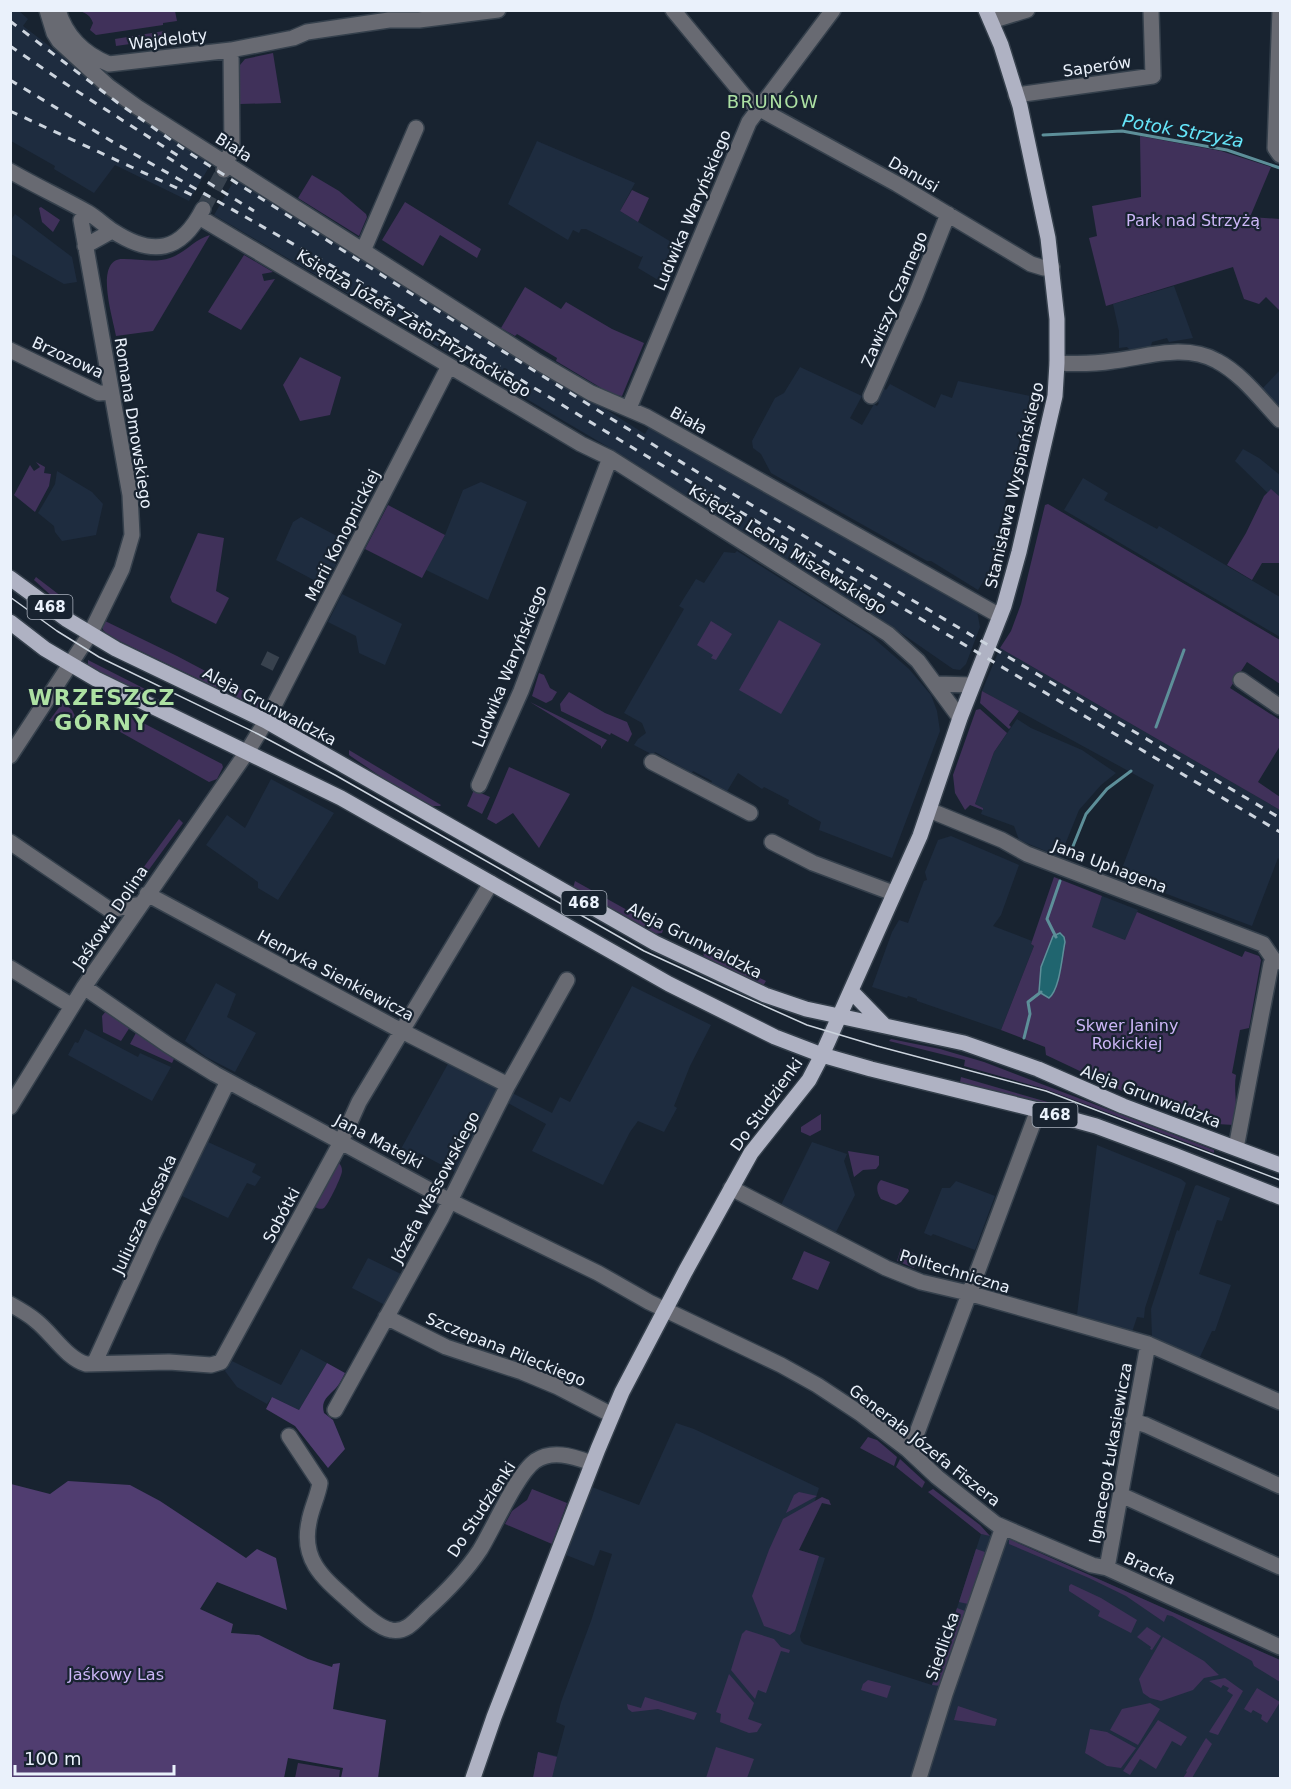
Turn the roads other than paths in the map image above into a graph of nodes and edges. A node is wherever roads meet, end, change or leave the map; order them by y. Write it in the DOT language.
graph roads {
  1 [pos="47,10"];
  2 [pos="58,10"];
  3 [pos="498,10"];
  4 [pos="673,10"];
  5 [pos="833,10"];
  6 [pos="1027,10"];
  7 [pos="1151,10"];
  8 [pos="1280,10"];
  9 [pos="405,15"];
  10 [pos="988,16"];
  11 [pos="231,50"];
  12 [pos="109,64"];
  13 [pos="104,81"];
  14 [pos="1016,95"];
  15 [pos="758,108"];
  16 [pos="416,128"];
  17 [pos="1281,155"];
  18 [pos="226,167"];
  19 [pos="10,171"];
  20 [pos="39,187"];
  21 [pos="948,214"];
  22 [pos="81,220"];
  23 [pos="112,231"];
  24 [pos="86,246"];
  25 [pos="363,251"];
  26 [pos="1052,267"];
  27 [pos="10,350"];
  28 [pos="1057,363"];
  29 [pos="449,366"];
  30 [pos="111,392"];
  31 [pos="871,396"];
  32 [pos="629,408"];
  33 [pos="1281,420"];
  34 [pos="610,458"];
  35 [pos="10,578"];
  36 [pos="1000,616"];
  37 [pos="10,622"];
  38 [pos="90,634"];
  39 [pos="70,665"];
  40 [pos="1240,680"];
  41 [pos="937,684"];
  42 [pos="972,685"];
  43 [pos="1281,707"];
  44 [pos="960,718"];
  45 [pos="266,721"];
  46 [pos="247,752"];
  47 [pos="10,756"];
  48 [pos="652,762"];
  49 [pos="479,785"];
  50 [pos="928,810"];
  51 [pos="750,813"];
  52 [pos="10,842"];
  53 [pos="772,842"];
  54 [pos="490,883"];
  55 [pos="893,893"];
  56 [pos="144,899"];
  57 [pos="110,910"];
  58 [pos="115,942"];
  59 [pos="1277,961"];
  60 [pos="10,968"];
  61 [pos="567,980"];
  62 [pos="84,987"];
  63 [pos="851,991"];
  64 [pos="72,1006"];
  65 [pos="839,1017"];
  66 [pos="884,1025"];
  67 [pos="402,1031"];
  68 [pos="822,1055"];
  69 [pos="228,1081"];
  70 [pos="508,1085"];
  71 [pos="10,1107"];
  72 [pos="1038,1110"];
  73 [pos="341,1142"];
  74 [pos="1236,1148"];
  75 [pos="1281,1166"];
  76 [pos="731,1188"];
  77 [pos="1281,1197"];
  78 [pos="450,1201"];
  79 [pos="968,1293"];
  80 [pos="10,1304"];
  81 [pos="666,1310"];
  82 [pos="386,1317"];
  83 [pos="1148,1344"];
  84 [pos="94,1364"];
  85 [pos="1281,1402"];
  86 [pos="335,1410"];
  87 [pos="612,1415"];
  88 [pos="1133,1422"];
  89 [pos="289,1436"];
  90 [pos="907,1449"];
  91 [pos="592,1463"];
  92 [pos="1281,1486"];
  93 [pos="1121,1495"];
  94 [pos="1003,1527"];
  95 [pos="1281,1567"];
  96 [pos="1107,1568"];
  97 [pos="1281,1647"];
  98 [pos="473,1779"];
  99 [pos="919,1779"];
  1 -- 13 [label="street, Biała"];
  2 -- 12 [label="street"];
  3 -- 9 [label="street, Wajdeloty"];
  4 -- 15 [label="street"];
  5 -- 15 [label="street, Ludwika Waryńskiego"];
  6 -- 10 [label="street"];
  7 -- 14 [label="street, Saperów"];
  8 -- 17 [label="street"];
  9 -- 11 [label="street, Wajdeloty"];
  10 -- 14 [label="main road, Stanisława Wyspiańskiego"];
  11 -- 12 [label="street, Wajdeloty"];
  11 -- 18 [label="street, Wajdeloty"];
  12 -- 13 [label="street"];
  13 -- 18 [label="street, Biała"];
  14 -- 26 [label="main road, Stanisława Wyspiańskiego"];
  15 -- 21 [label="street, Danusi"];
  15 -- 32 [label="street, Ludwika Waryńskiego"];
  16 -- 25 [label="street"];
  18 -- 25 [label="street, Biała"];
  19 -- 20 [label="street"];
  20 -- 22 [label="street"];
  20 -- 23 [label="street"];
  21 -- 26 [label="street, Danusi"];
  21 -- 31 [label="street, Zawiszy Czarnego"];
  22 -- 23 [label="street"];
  22 -- 24 [label="street, Romana Dmowskiego"];
  23 -- 24 [label="street"];
  23 -- 29 [label="street, Księdza Józefa Zator-Przytockiego"];
  24 -- 30 [label="street, Romana Dmowskiego"];
  25 -- 32 [label="street, Biała"];
  26 -- 28 [label="main road, Stanisława Wyspiańskiego"];
  27 -- 30 [label="street, Brzozowa"];
  28 -- 33 [label="street"];
  28 -- 36 [label="main road, Stanisława Wyspiańskiego"];
  29 -- 34 [label="street, Księdza Józefa Zator-Przytockiego"];
  29 -- 45 [label="street, Marii Konopnickiej"];
  30 -- 38 [label="street, Romana Dmowskiego"];
  32 -- 36 [label="street, Biała"];
  34 -- 41 [label="street, Księdza Leona Miszewskiego"];
  34 -- 49 [label="street, Ludwika Waryńskiego"];
  35 -- 38 [label="main road, Aleja Grunwaldzka / 468"];
  36 -- 42 [label="main road"];
  37 -- 39 [label="main road, 468"];
  38 -- 39 [label="street, Romana Dmowskiego"];
  38 -- 45 [label="main road, Aleja Grunwaldzka / 468"];
  39 -- 46 [label="main road, 468"];
  39 -- 47 [label="street, Romana Dmowskiego"];
  40 -- 43 [label="street"];
  41 -- 42 [label="street"];
  41 -- 44 [label="street, Księdza Leona Miszewskiego"];
  42 -- 44 [label="main road"];
  44 -- 50 [label="main road"];
  45 -- 46 [label="street, Marii Konopnickiej"];
  45 -- 65 [label="main road, Aleja Grunwaldzka / 468"];
  46 -- 54 [label="main road, 468"];
  46 -- 56 [label="street, Jaśkowa Dolina"];
  48 -- 51 [label="street"];
  50 -- 55 [label="main road"];
  50 -- 59 [label="street, Jana Uphagena"];
  52 -- 57 [label="street"];
  53 -- 55 [label="street"];
  54 -- 67 [label="street, Sobótki"];
  54 -- 68 [label="main road, 468"];
  55 -- 63 [label="main road"];
  56 -- 57 [label="street"];
  56 -- 58 [label="street, Jaśkowa Dolina"];
  56 -- 67 [label="street, Henryka Sienkiewicza"];
  57 -- 58 [label="street"];
  58 -- 62 [label="street, Jaśkowa Dolina"];
  59 -- 74 [label="street, Jana Uphagena"];
  60 -- 64 [label="street"];
  61 -- 70 [label="street, Józefa Wassowskiego"];
  62 -- 64 [label="street, Jaśkowa Dolina"];
  62 -- 69 [label="street, Jana Matejki"];
  63 -- 65 [label="main road"];
  63 -- 66 [label="main road"];
  64 -- 71 [label="street, Jaśkowa Dolina"];
  65 -- 66 [label="main road, Aleja Grunwaldzka / 468"];
  65 -- 68 [label="main road, Do Studzienki"];
  66 -- 74 [label="main road, Aleja Grunwaldzka / 468"];
  67 -- 70 [label="street, Henryka Sienkiewicza"];
  67 -- 73 [label="street, Sobótki"];
  68 -- 72 [label="main road, 468"];
  68 -- 76 [label="main road, Do Studzienki"];
  69 -- 73 [label="street, Jana Matejki"];
  69 -- 84 [label="street, Juliusza Kossaka"];
  70 -- 78 [label="street, Józefa Wassowskiego"];
  72 -- 77 [label="main road, 468"];
  72 -- 79 [label="street"];
  73 -- 78 [label="street, Jana Matejki"];
  73 -- 84 [label="street, Sobótki"];
  74 -- 75 [label="main road, Aleja Grunwaldzka / 468"];
  76 -- 79 [label="street, Politechniczna"];
  76 -- 81 [label="main road, Do Studzienki"];
  78 -- 81 [label="street, Jana Matejki"];
  78 -- 82 [label="street, Józefa Wassowskiego"];
  79 -- 83 [label="street, Politechniczna"];
  79 -- 90 [label="street"];
  80 -- 84 [label="street, Sobótki"];
  81 -- 87 [label="main road, Do Studzienki"];
  81 -- 90 [label="street, Generała Józefa Fiszera"];
  82 -- 86 [label="street, Józefa Wassowskiego"];
  82 -- 87 [label="street, Szczepana Pileckiego"];
  83 -- 85 [label="street, Politechniczna"];
  83 -- 88 [label="street, Ignacego Łukasiewicza"];
  87 -- 91 [label="main road, Do Studzienki"];
  88 -- 92 [label="street"];
  88 -- 93 [label="street, Ignacego Łukasiewicza"];
  89 -- 91 [label="street, Do Studzienki"];
  90 -- 94 [label="street, Generała Józefa Fiszera"];
  91 -- 98 [label="main road, Do Studzienki"];
  93 -- 95 [label="street"];
  93 -- 96 [label="street, Ignacego Łukasiewicza"];
  94 -- 96 [label="street, Bracka"];
  94 -- 99 [label="street, Siedlicka"];
  96 -- 97 [label="street, Bracka"];
}
